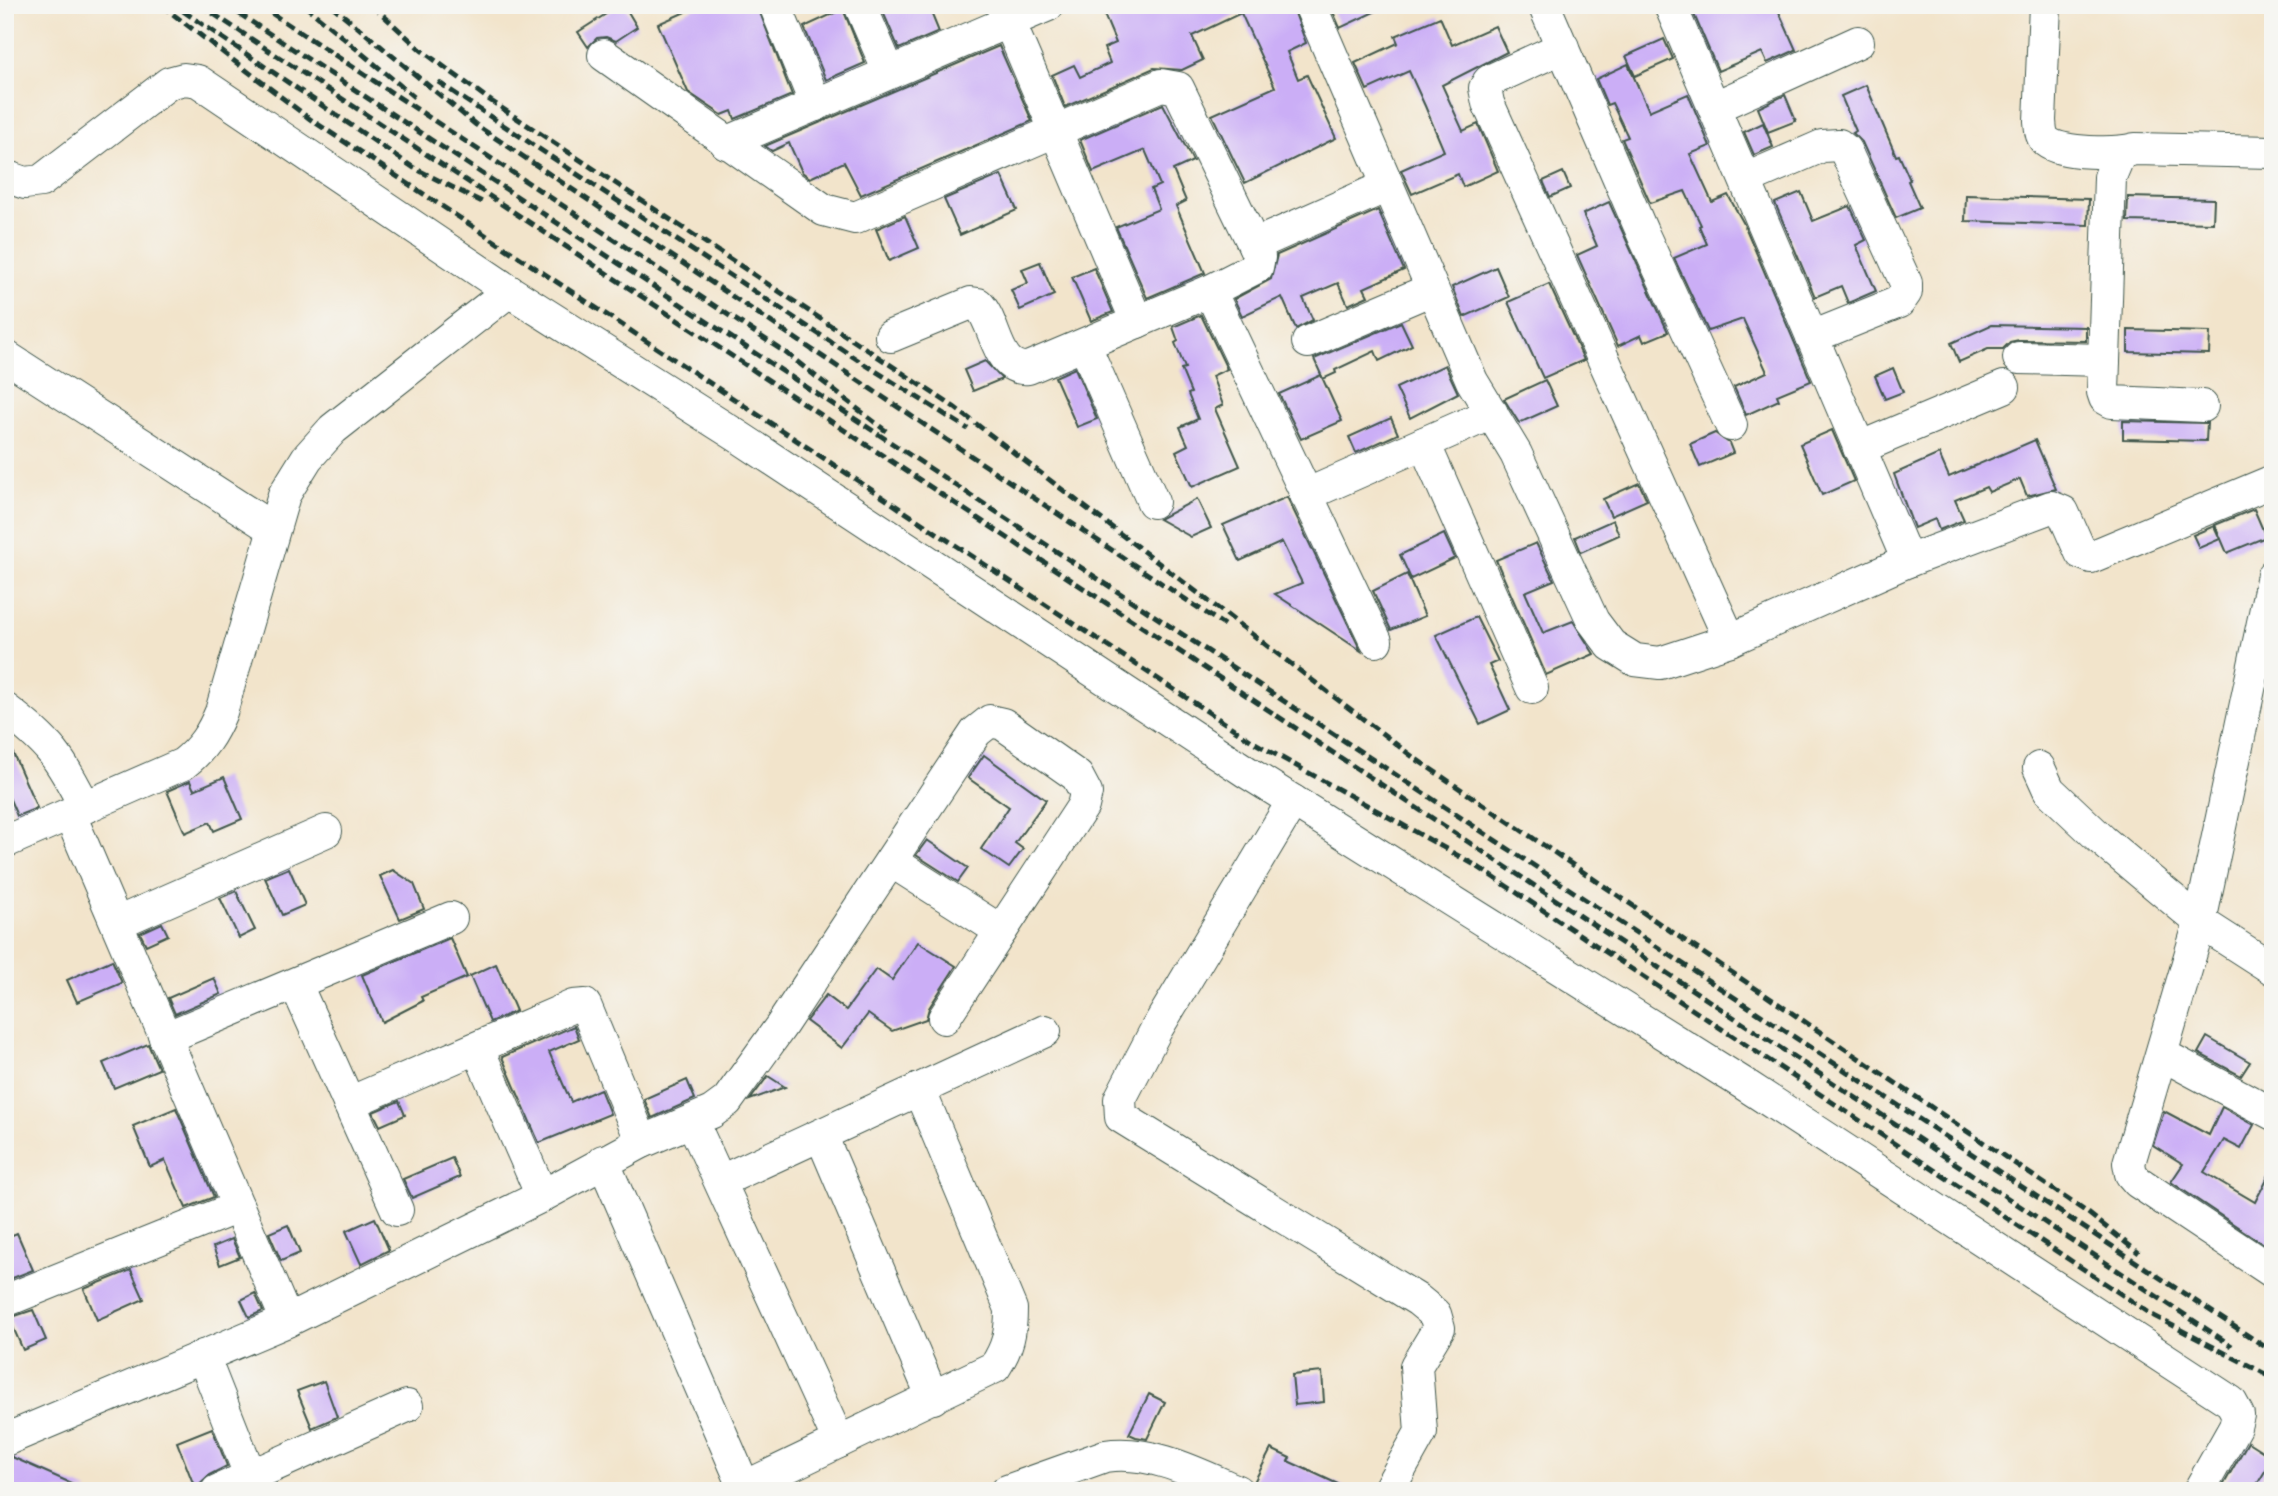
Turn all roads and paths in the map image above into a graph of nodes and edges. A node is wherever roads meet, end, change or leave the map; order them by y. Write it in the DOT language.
graph roads {
  1 [pos="775,5"];
  2 [pos="860,5"];
  3 [pos="1048,5"];
  4 [pos="1310,5"];
  5 [pos="1544,5"];
  6 [pos="1670,5"];
  7 [pos="2045,5"];
  8 [pos="1006,14"];
  9 [pos="1858,42"];
  10 [pos="1563,47"];
  11 [pos="604,55"];
  12 [pos="889,72"];
  13 [pos="816,104"];
  14 [pos="1716,107"];
  15 [pos="1057,131"];
  16 [pos="726,143"];
  17 [pos="2273,152"];
  18 [pos="2120,153"];
  19 [pos="5,176"];
  20 [pos="1746,178"];
  21 [pos="1387,186"];
  22 [pos="1254,245"];
  23 [pos="1432,289"];
  24 [pos="509,291"];
  25 [pos="1209,291"];
  26 [pos="1136,322"];
  27 [pos="891,336"];
  28 [pos="1812,337"];
  29 [pos="1308,342"];
  30 [pos="1084,345"];
  31 [pos="5,356"];
  32 [pos="2019,358"];
  33 [pos="2104,360"];
  34 [pos="2004,387"];
  35 [pos="2202,406"];
  36 [pos="1492,413"];
  37 [pos="1731,425"];
  38 [pos="1423,443"];
  39 [pos="1859,448"];
  40 [pos="2273,481"];
  41 [pos="1306,495"];
  42 [pos="1153,502"];
  43 [pos="273,529"];
  44 [pos="1908,561"];
  45 [pos="2273,575"];
  46 [pos="1730,640"];
  47 [pos="2265,640"];
  48 [pos="1376,641"];
  49 [pos="1532,688"];
  50 [pos="5,709"];
  51 [pos="2039,768"];
  52 [pos="1293,801"];
  53 [pos="77,811"];
  54 [pos="326,831"];
  55 [pos="5,842"];
  56 [pos="891,861"];
  57 [pos="451,918"];
  58 [pos="2200,922"];
  59 [pos="117,923"];
  60 [pos="1001,931"];
  61 [pos="2273,969"];
  62 [pos="296,985"];
  63 [pos="944,1018"];
  64 [pos="1045,1031"];
  65 [pos="165,1038"];
  66 [pos="478,1049"];
  67 [pos="2163,1055"];
  68 [pos="919,1089"];
  69 [pos="349,1103"];
  70 [pos="2273,1114"];
  71 [pos="693,1123"];
  72 [pos="821,1135"];
  73 [pos="642,1142"];
  74 [pos="603,1161"];
  75 [pos="721,1181"];
  76 [pos="542,1196"];
  77 [pos="238,1208"];
  78 [pos="397,1210"];
  79 [pos="2273,1272"];
  80 [pos="5,1301"];
  81 [pos="287,1321"];
  82 [pos="203,1356"];
  83 [pos="933,1398"];
  84 [pos="407,1406"];
  85 [pos="5,1440"];
  86 [pos="839,1443"];
  87 [pos="250,1475"];
  88 [pos="1083,1478"];
  89 [pos="746,1489"];
  90 [pos="1235,1490"];
  91 [pos="217,1491"];
  92 [pos="1007,1491"];
  93 [pos="1388,1491"];
  94 [pos="2200,1491"];
  1 -- 13 [label="street"];
  2 -- 12 [label="street"];
  3 -- 8 [label="street"];
  4 -- 21 [label="street"];
  5 -- 10 [label="street"];
  6 -- 14 [label="street"];
  7 -- 18 [label="street"];
  8 -- 12 [label="street"];
  8 -- 15 [label="street"];
  9 -- 14 [label="street"];
  10 -- 37 [label="street"];
  10 -- 46 [label="street"];
  11 -- 16 [label="street"];
  12 -- 13 [label="street"];
  13 -- 16 [label="street"];
  14 -- 20 [label="street"];
  15 -- 16 [label="street"];
  15 -- 22 [label="street"];
  15 -- 26 [label="street"];
  17 -- 18 [label="street"];
  18 -- 33 [label="street"];
  19 -- 24 [label="street"];
  20 -- 28 [label="street"];
  20 -- 28 [label="street"];
  21 -- 22 [label="street"];
  21 -- 23 [label="street"];
  22 -- 25 [label="street"];
  23 -- 29 [label="street"];
  23 -- 36 [label="street"];
  24 -- 43 [label="street"];
  24 -- 52 [label="street"];
  25 -- 26 [label="street"];
  25 -- 41 [label="street"];
  26 -- 30 [label="street"];
  27 -- 30 [label="street"];
  28 -- 39 [label="street"];
  30 -- 42 [label="street"];
  31 -- 43 [label="street"];
  32 -- 33 [label="street"];
  33 -- 35 [label="street"];
  34 -- 39 [label="street"];
  36 -- 38 [label="street"];
  36 -- 46 [label="street"];
  38 -- 41 [label="street"];
  38 -- 49 [label="street"];
  39 -- 44 [label="street"];
  40 -- 44 [label="street"];
  41 -- 48 [label="street"];
  43 -- 53 [label="street"];
  44 -- 46 [label="street"];
  45 -- 47 [label="street"];
  47 -- 58 [label="street"];
  50 -- 53 [label="street"];
  51 -- 58 [label="street"];
  52 -- 93 [label="street"];
  52 -- 94 [label="street"];
  53 -- 55 [label="street"];
  53 -- 59 [label="street"];
  54 -- 59 [label="street"];
  56 -- 60 [label="street"];
  56 -- 60 [label="street"];
  56 -- 71 [label="street"];
  57 -- 62 [label="street"];
  58 -- 61 [label="street"];
  58 -- 67 [label="street"];
  59 -- 65 [label="street"];
  60 -- 63 [label="street"];
  62 -- 65 [label="street"];
  62 -- 69 [label="street"];
  64 -- 68 [label="street"];
  65 -- 77 [label="street"];
  66 -- 69 [label="street"];
  66 -- 73 [label="street"];
  66 -- 76 [label="street"];
  67 -- 70 [label="street"];
  67 -- 79 [label="street"];
  68 -- 72 [label="street"];
  68 -- 83 [label="street"];
  69 -- 78 [label="street"];
  71 -- 73 [label="street"];
  71 -- 75 [label="street"];
  72 -- 75 [label="street"];
  72 -- 83 [label="street"];
  73 -- 74 [label="street"];
  74 -- 76 [label="street"];
  74 -- 89 [label="street"];
  75 -- 86 [label="street"];
  76 -- 81 [label="street"];
  77 -- 80 [label="street"];
  77 -- 81 [label="street"];
  81 -- 82 [label="street"];
  82 -- 85 [label="street"];
  82 -- 87 [label="street"];
  83 -- 86 [label="street"];
  84 -- 87 [label="street"];
  86 -- 89 [label="street"];
  87 -- 91 [label="street"];
  88 -- 90 [label="street"];
  88 -- 92 [label="street"];
}
